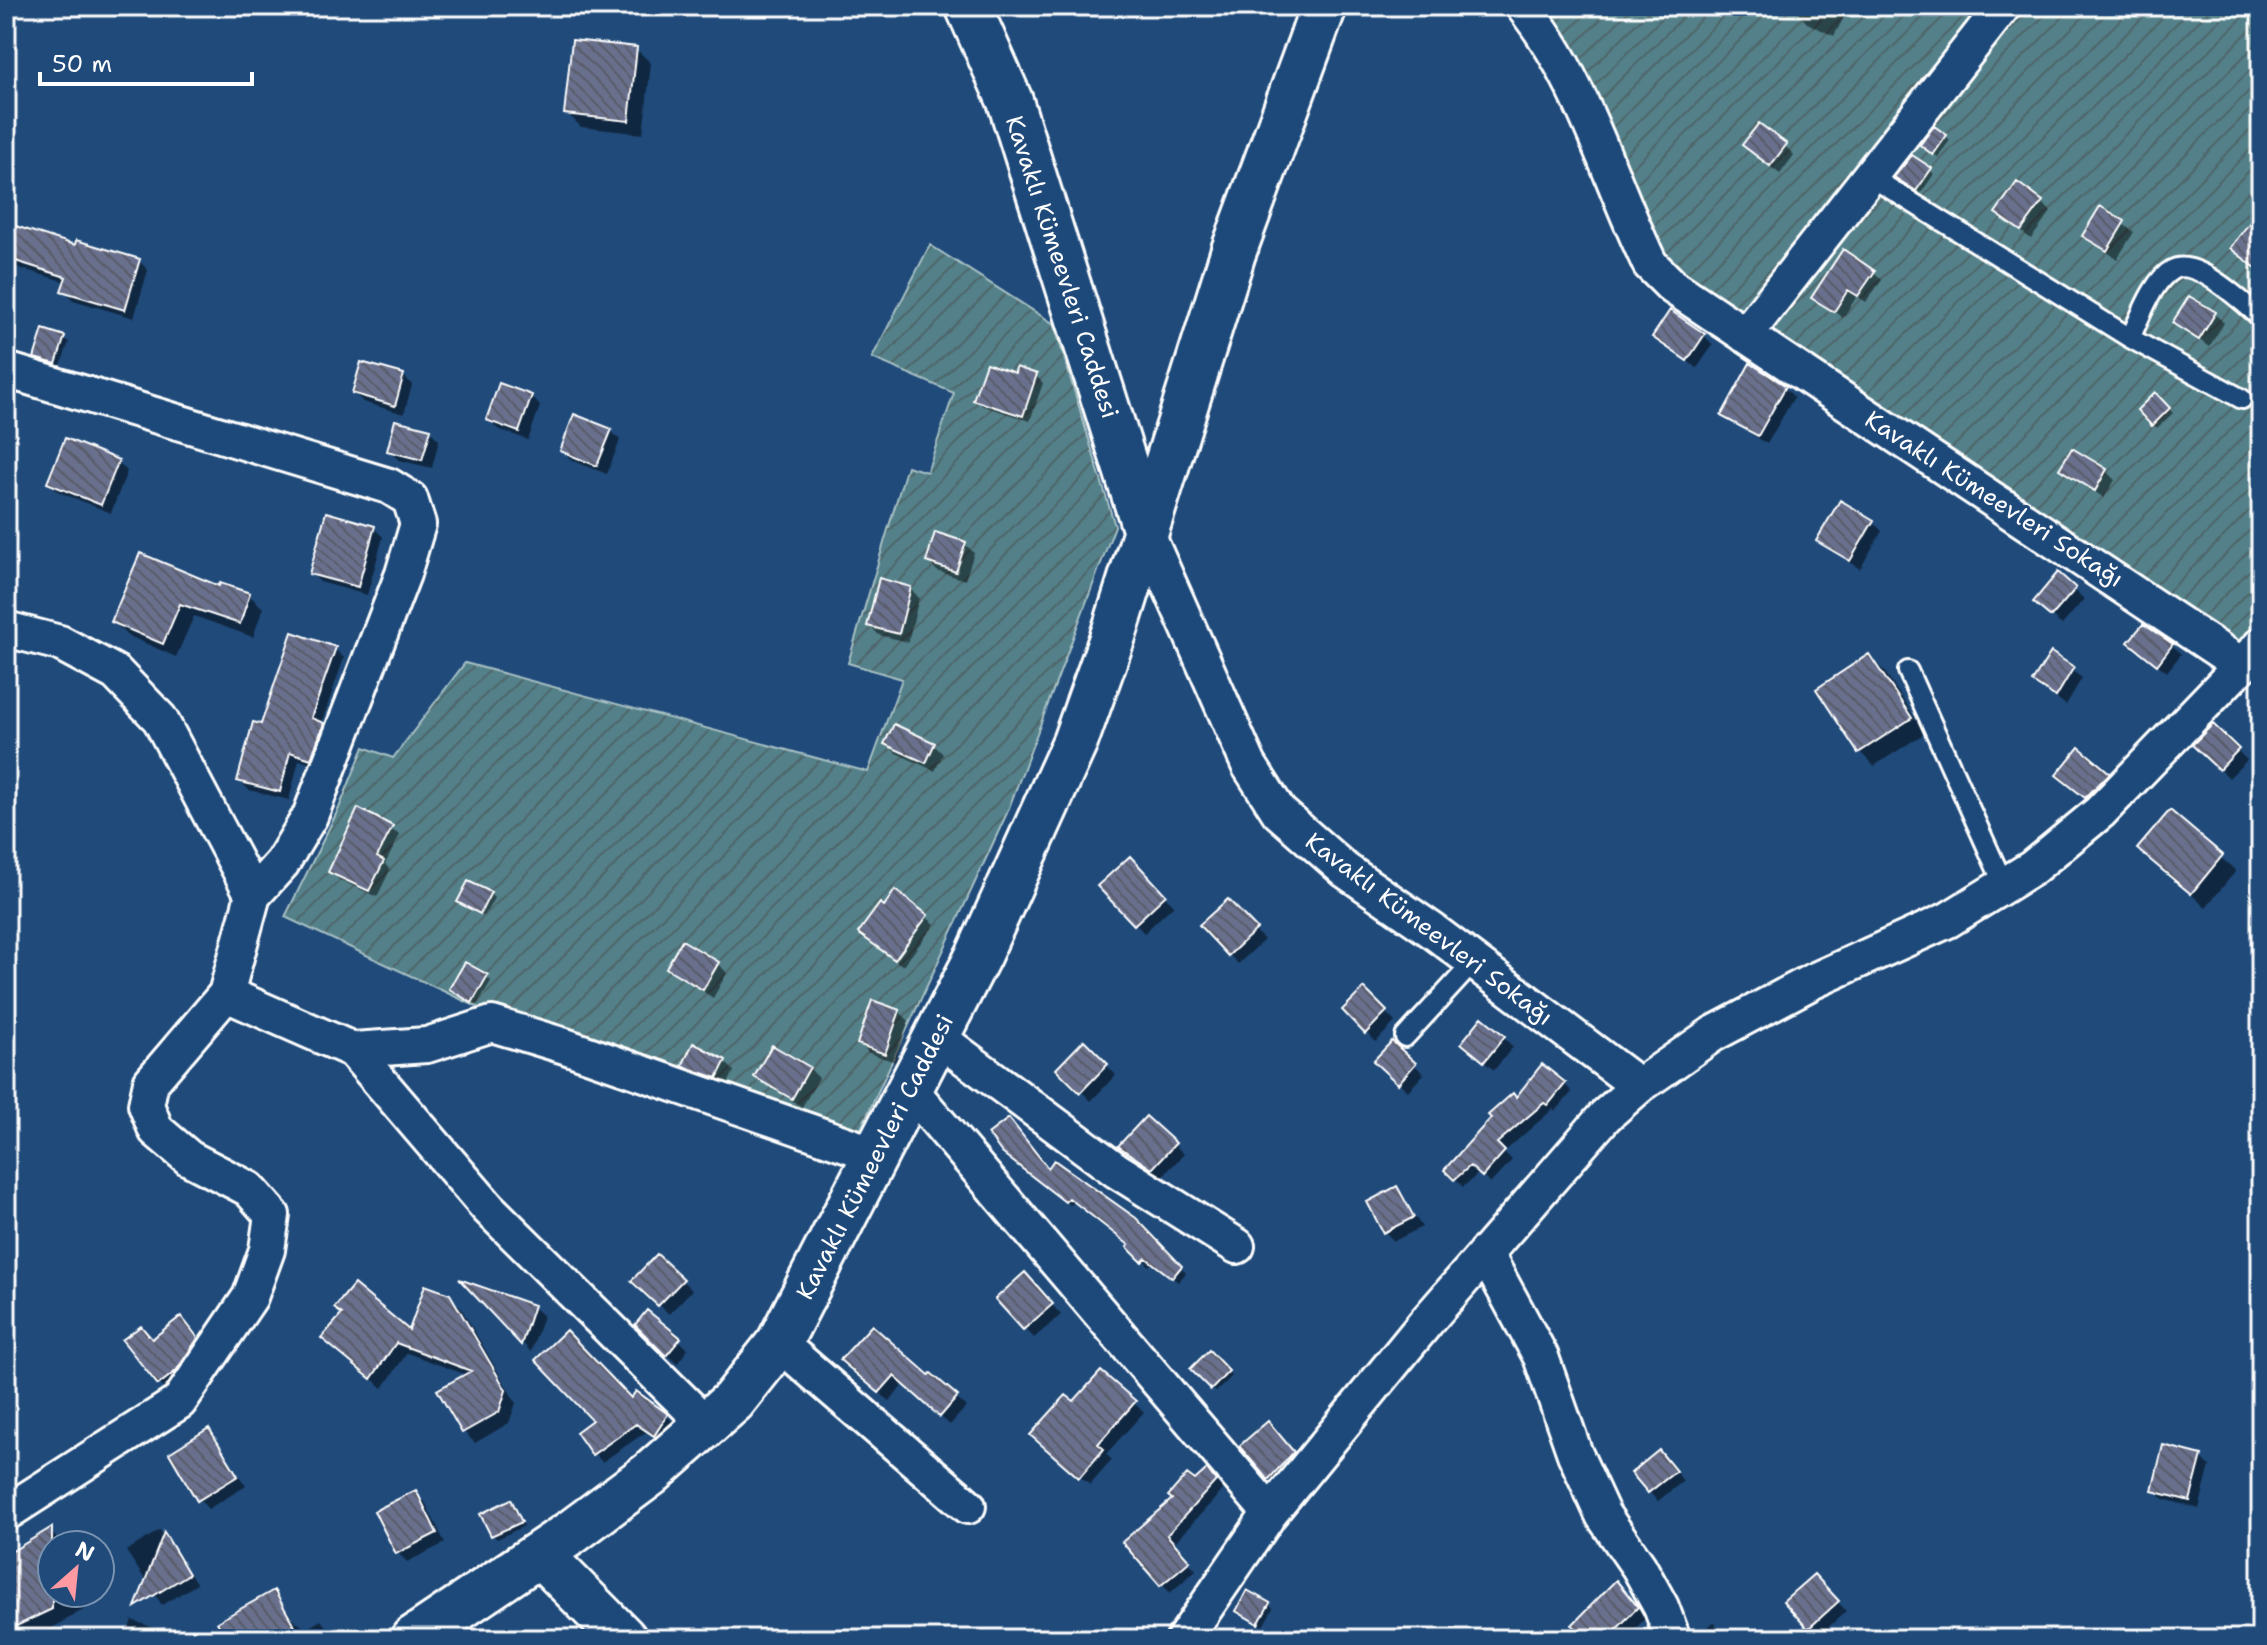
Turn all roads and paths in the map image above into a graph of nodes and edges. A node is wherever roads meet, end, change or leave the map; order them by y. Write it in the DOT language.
graph roads {
  1 [pos="968,6"];
  2 [pos="1324,6"];
  3 [pos="1523,6"];
  4 [pos="2003,6"];
  5 [pos="1868,175"];
  6 [pos="2261,318"];
  7 [pos="1745,335"];
  8 [pos="2130,338"];
  9 [pos="6,370"];
  10 [pos="2242,399"];
  11 [pos="1146,532"];
  12 [pos="6,629"];
  13 [pos="2251,655"];
  14 [pos="1908,671"];
  15 [pos="2005,887"];
  16 [pos="253,895"];
  17 [pos="1474,962"];
  18 [pos="226,994"];
  19 [pos="937,1037"];
  20 [pos="1405,1037"];
  21 [pos="353,1050"];
  22 [pos="1639,1086"];
  23 [pos="910,1089"];
  24 [pos="877,1155"];
  25 [pos="1237,1246"];
  26 [pos="1485,1253"];
  27 [pos="779,1343"];
  28 [pos="707,1425"];
  29 [pos="968,1506"];
  30 [pos="6,1513"];
  31 [pos="1270,1513"];
  32 [pos="540,1554"];
  33 [pos="413,1639"];
  34 [pos="624,1639"];
  35 [pos="1184,1639"];
  36 [pos="1673,1639"];
  1 -- 11 [label="street, Kavaklı Kümeevleri Caddesi"];
  2 -- 11 [label="street, Kavaklı Kümeevleri Caddesi"];
  3 -- 7 [label="street, Kavaklı Kümeevleri Sokağı"];
  4 -- 5 [label="street"];
  5 -- 7 [label="street"];
  5 -- 8 [label="lane"];
  6 -- 8 [label="lane"];
  7 -- 13 [label="street, Kavaklı Kümeevleri Sokağı"];
  8 -- 10 [label="lane"];
  9 -- 16 [label="street"];
  11 -- 17 [label="street, Kavaklı Kümeevleri Sokağı"];
  11 -- 19 [label="street, Kavaklı Kümeevleri Caddesi"];
  12 -- 16 [label="street"];
  13 -- 15 [label="street, Kavaklı Kümeevleri Sokağı"];
  14 -- 15 [label="lane"];
  15 -- 22 [label="street, Kavaklı Kümeevleri Sokağı"];
  16 -- 18 [label="street"];
  17 -- 20 [label="lane"];
  17 -- 22 [label="street, Kavaklı Kümeevleri Sokağı"];
  18 -- 21 [label="street"];
  18 -- 30 [label="street"];
  19 -- 23 [label="street, Kavaklı Kümeevleri Caddesi"];
  19 -- 25 [label="street"];
  21 -- 24 [label="street"];
  21 -- 28 [label="street"];
  22 -- 26 [label="street, Kavaklı Kümeevleri Sokağı"];
  23 -- 24 [label="street, Kavaklı Kümeevleri Caddesi"];
  23 -- 31 [label="street"];
  24 -- 27 [label="street, Kavaklı Kümeevleri Caddesi"];
  26 -- 31 [label="street, Kavaklı Kümeevleri Sokağı"];
  26 -- 36 [label="street"];
  27 -- 28 [label="street, Kavaklı Kümeevleri Caddesi"];
  27 -- 29 [label="street"];
  28 -- 32 [label="street, Kavaklı Kümeevleri Caddesi"];
  31 -- 35 [label="street, Kavaklı Kümeevleri Sokağı"];
  32 -- 33 [label="street, Kavaklı Kümeevleri Caddesi"];
  32 -- 34 [label="street"];
}
